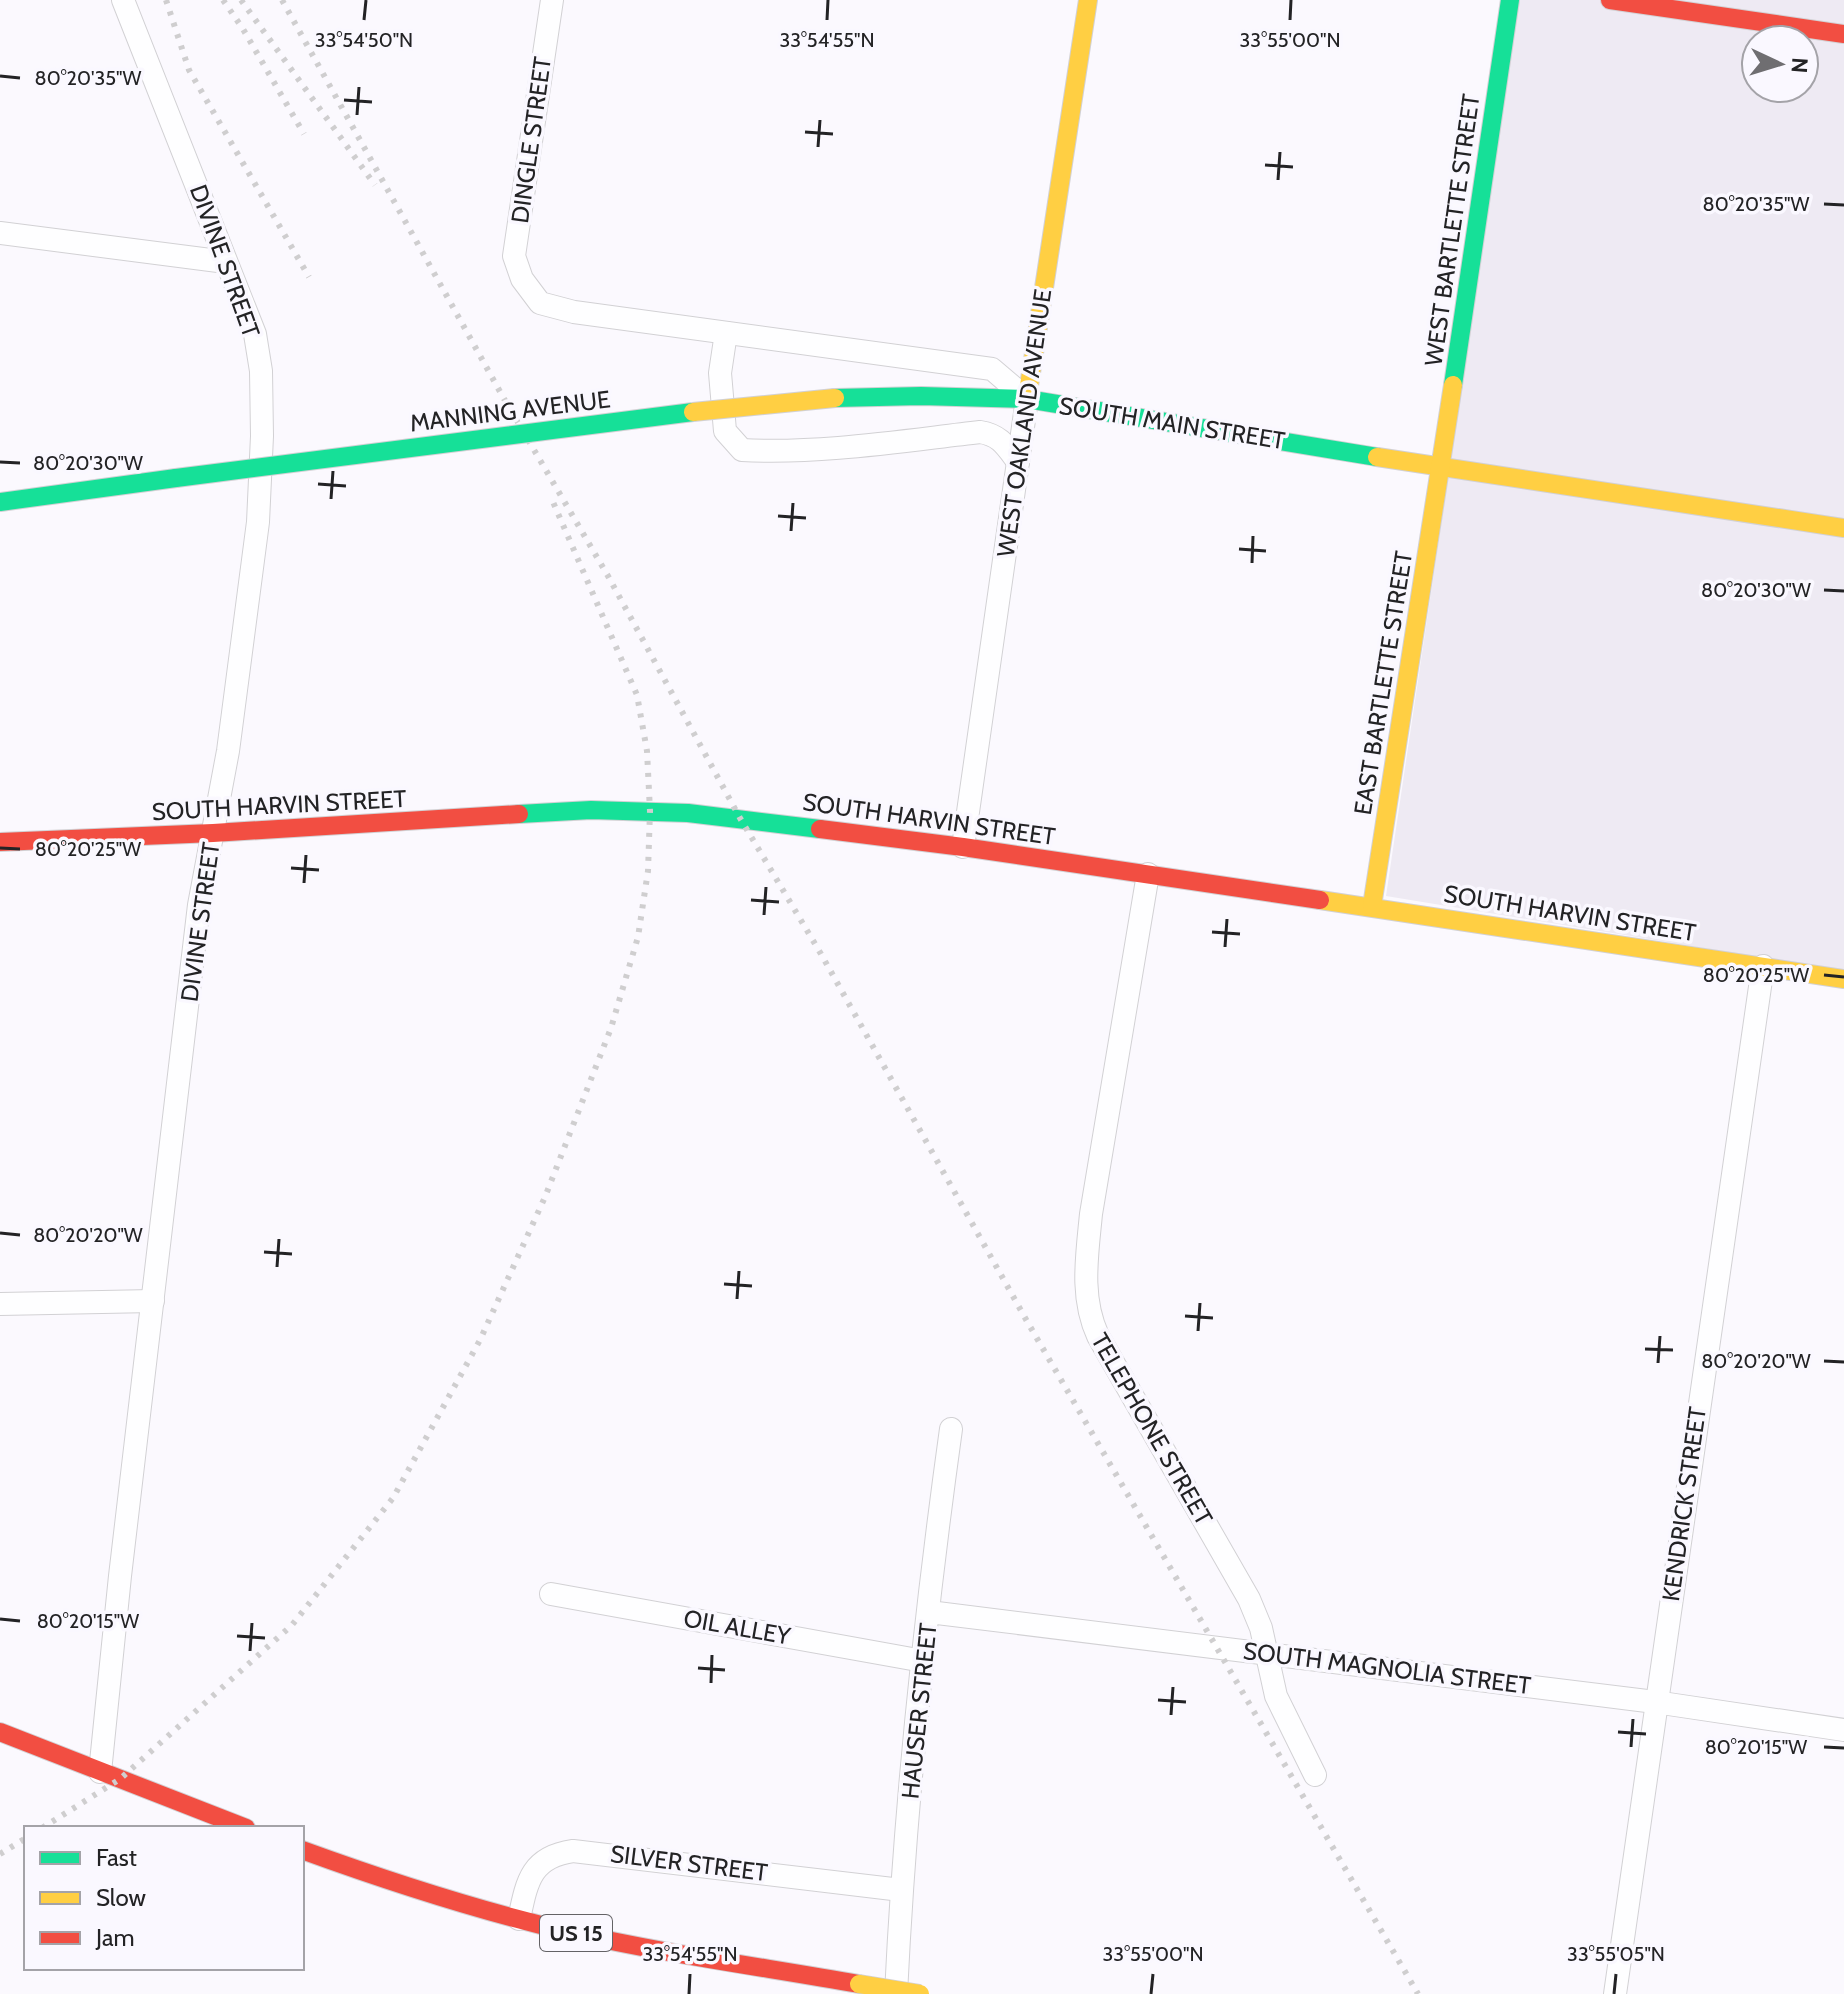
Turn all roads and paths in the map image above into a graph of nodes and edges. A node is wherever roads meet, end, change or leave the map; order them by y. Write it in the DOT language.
graph roads {
  1 [pos="123,0"];
  2 [pos="552,0"];
  3 [pos="1088,0"];
  4 [pos="1510,0"];
  5 [pos="1610,0"];
  6 [pos="1844,34"];
  7 [pos="0,233"];
  8 [pos="226,262"];
  9 [pos="522,279"];
  10 [pos="726,333"];
  11 [pos="1027,399"];
  12 [pos="1018,462"];
  13 [pos="1441,467"];
  14 [pos="0,502"];
  15 [pos="1844,528"];
  16 [pos="213,833"];
  17 [pos="0,842"];
  18 [pos="963,847"];
  19 [pos="1148,874"];
  20 [pos="1372,906"];
  21 [pos="1763,966"];
  22 [pos="1844,979"];
  23 [pos="153,1301"];
  24 [pos="0,1304"];
  25 [pos="951,1429"];
  26 [pos="551,1594"];
  27 [pos="929,1612"];
  28 [pos="1266,1653"];
  29 [pos="923,1661"];
  30 [pos="1655,1702"];
  31 [pos="1844,1730"];
  32 [pos="0,1732"];
  33 [pos="100,1772"];
  34 [pos="1315,1775"];
  35 [pos="241,1826"];
  36 [pos="304,1851"];
  37 [pos="901,1890"];
  38 [pos="519,1919"];
  39 [pos="896,1994"];
  40 [pos="920,1994"];
  41 [pos="1615,1994"];
  1 -- 8 [label="street, DIVINE STREET"];
  2 -- 9 [label="street, DINGLE STREET"];
  3 -- 11 [label="street, WEST OAKLAND AVENUE"];
  4 -- 13 [label="street, WEST BARTLETTE STREET"];
  5 -- 6 [label="street"];
  7 -- 8 [label="street"];
  8 -- 16 [label="street, DIVINE STREET"];
  9 -- 10 [label="street, SOUTH MAIN STREET"];
  10 -- 11 [label="street, SOUTH MAIN STREET"];
  10 -- 12 [label="street"];
  11 -- 12 [label="street, WEST OAKLAND AVENUE"];
  11 -- 13 [label="street, SOUTH MAIN STREET"];
  11 -- 14 [label="street, MANNING AVENUE, bridge"];
  12 -- 18 [label="street, WEST OAKLAND AVENUE"];
  13 -- 15 [label="street, SOUTH MAIN STREET"];
  13 -- 20 [label="street, EAST BARTLETTE STREET"];
  16 -- 17 [label="street, SOUTH HARVIN STREET"];
  16 -- 18 [label="street, SOUTH HARVIN STREET"];
  16 -- 23 [label="street, DIVINE STREET"];
  18 -- 19 [label="street, SOUTH HARVIN STREET"];
  19 -- 20 [label="street, SOUTH HARVIN STREET"];
  19 -- 28 [label="street, TELEPHONE STREET"];
  20 -- 21 [label="street, SOUTH HARVIN STREET"];
  21 -- 22 [label="street, SOUTH HARVIN STREET"];
  21 -- 30 [label="street, KENDRICK STREET"];
  23 -- 24 [label="street"];
  23 -- 33 [label="street, DIVINE STREET"];
  25 -- 27 [label="street, HAUSER STREET"];
  26 -- 29 [label="street, OIL ALLEY"];
  27 -- 28 [label="street, SOUTH MAGNOLIA STREET"];
  27 -- 29 [label="street, HAUSER STREET"];
  28 -- 30 [label="street, SOUTH MAGNOLIA STREET"];
  28 -- 34 [label="street, TELEPHONE STREET"];
  29 -- 37 [label="street, HAUSER STREET"];
  30 -- 31 [label="street, SOUTH MAGNOLIA STREET"];
  30 -- 41 [label="street, KENDRICK STREET"];
  32 -- 33 [label="street"];
  33 -- 35 [label="street"];
  36 -- 38 [label="street, US 15"];
  37 -- 38 [label="street, SILVER STREET"];
  37 -- 39 [label="street, HAUSER STREET"];
  38 -- 40 [label="street, US 15, bridge"];
}
